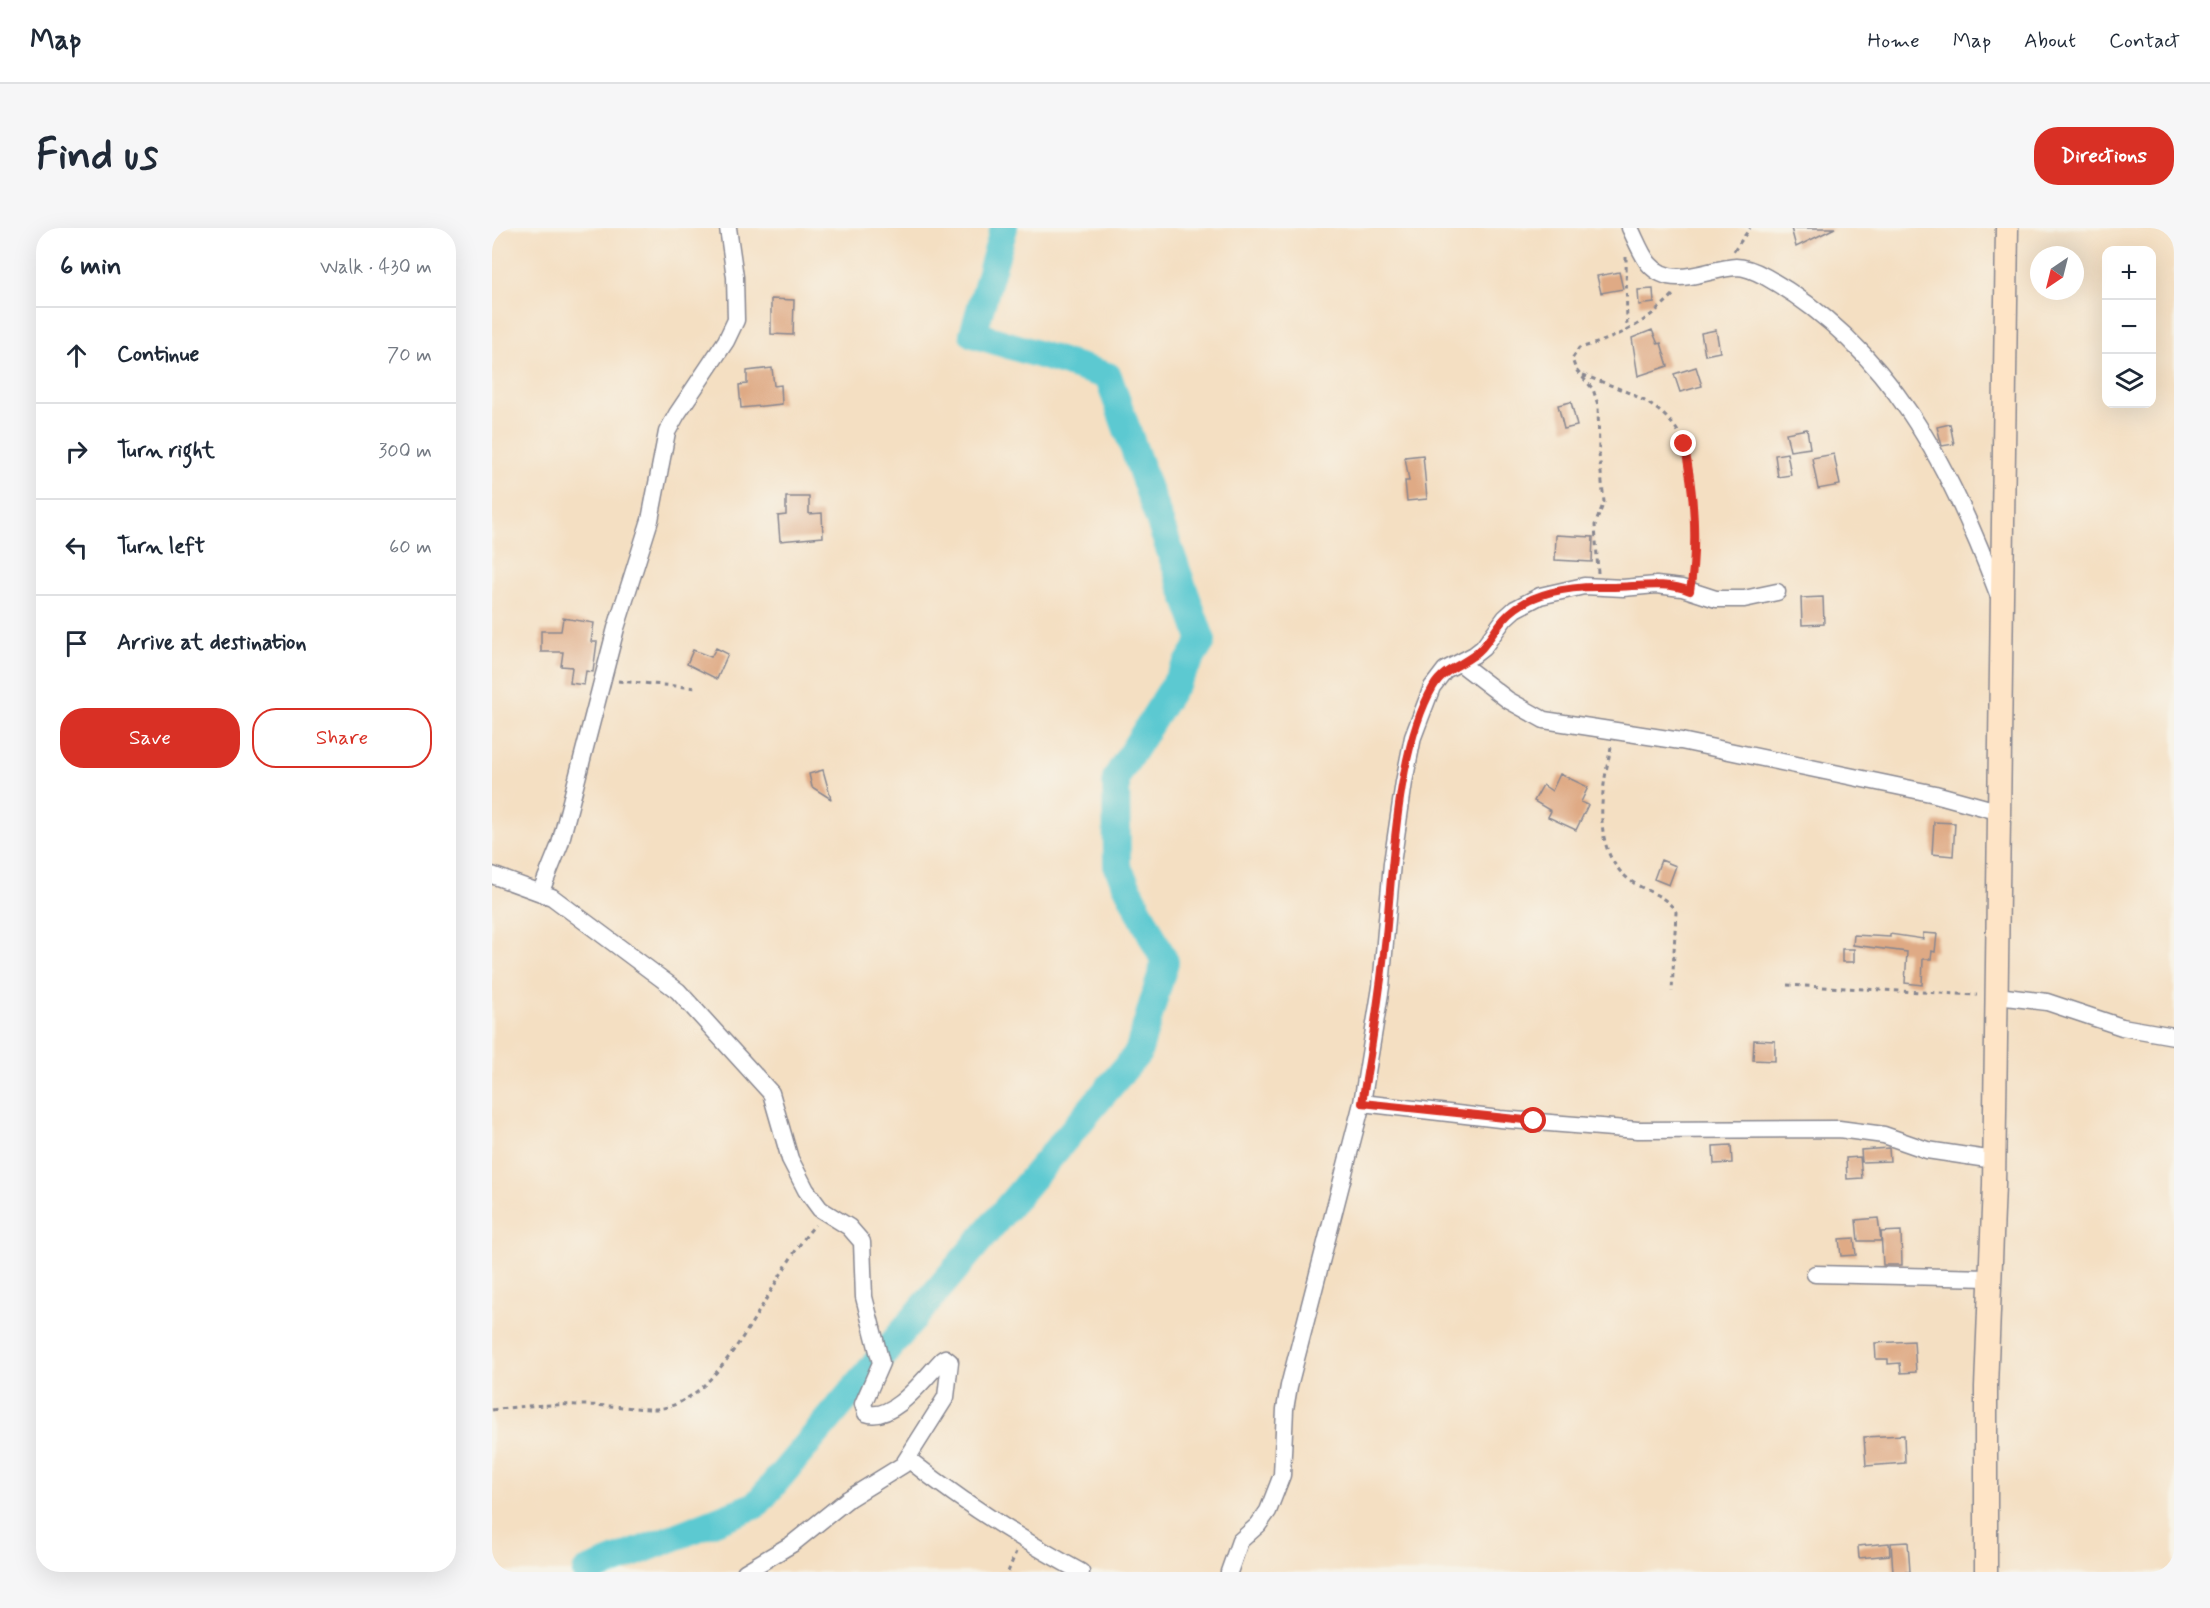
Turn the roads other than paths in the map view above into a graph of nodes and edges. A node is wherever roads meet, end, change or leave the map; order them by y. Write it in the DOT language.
graph roads {
  1 [pos="728,228"];
  2 [pos="2007,228"];
  3 [pos="1630,229"];
  4 [pos="1777,592"];
  5 [pos="2001,601"];
  6 [pos="1460,663"];
  7 [pos="1997,811"];
  8 [pos="492,875"];
  9 [pos="541,891"];
  10 [pos="1997,996"];
  11 [pos="2174,1036"];
  12 [pos="1362,1103"];
  13 [pos="1994,1160"];
  14 [pos="1815,1274"];
  15 [pos="1989,1278"];
  16 [pos="908,1459"];
  17 [pos="745,1572"];
  18 [pos="1081,1572"];
  19 [pos="1229,1572"];
  20 [pos="1986,1572"];
  1 -- 9 [label="street"];
  2 -- 5 [label="main road"];
  3 -- 5 [label="street"];
  4 -- 6 [label="street"];
  5 -- 7 [label="main road"];
  6 -- 7 [label="street"];
  6 -- 12 [label="street"];
  7 -- 10 [label="main road"];
  8 -- 9 [label="street"];
  9 -- 16 [label="street"];
  10 -- 11 [label="street"];
  10 -- 13 [label="main road"];
  12 -- 13 [label="street"];
  12 -- 19 [label="street"];
  13 -- 15 [label="main road"];
  14 -- 15 [label="street"];
  15 -- 20 [label="main road"];
  16 -- 17 [label="street"];
  16 -- 18 [label="street"];
}
